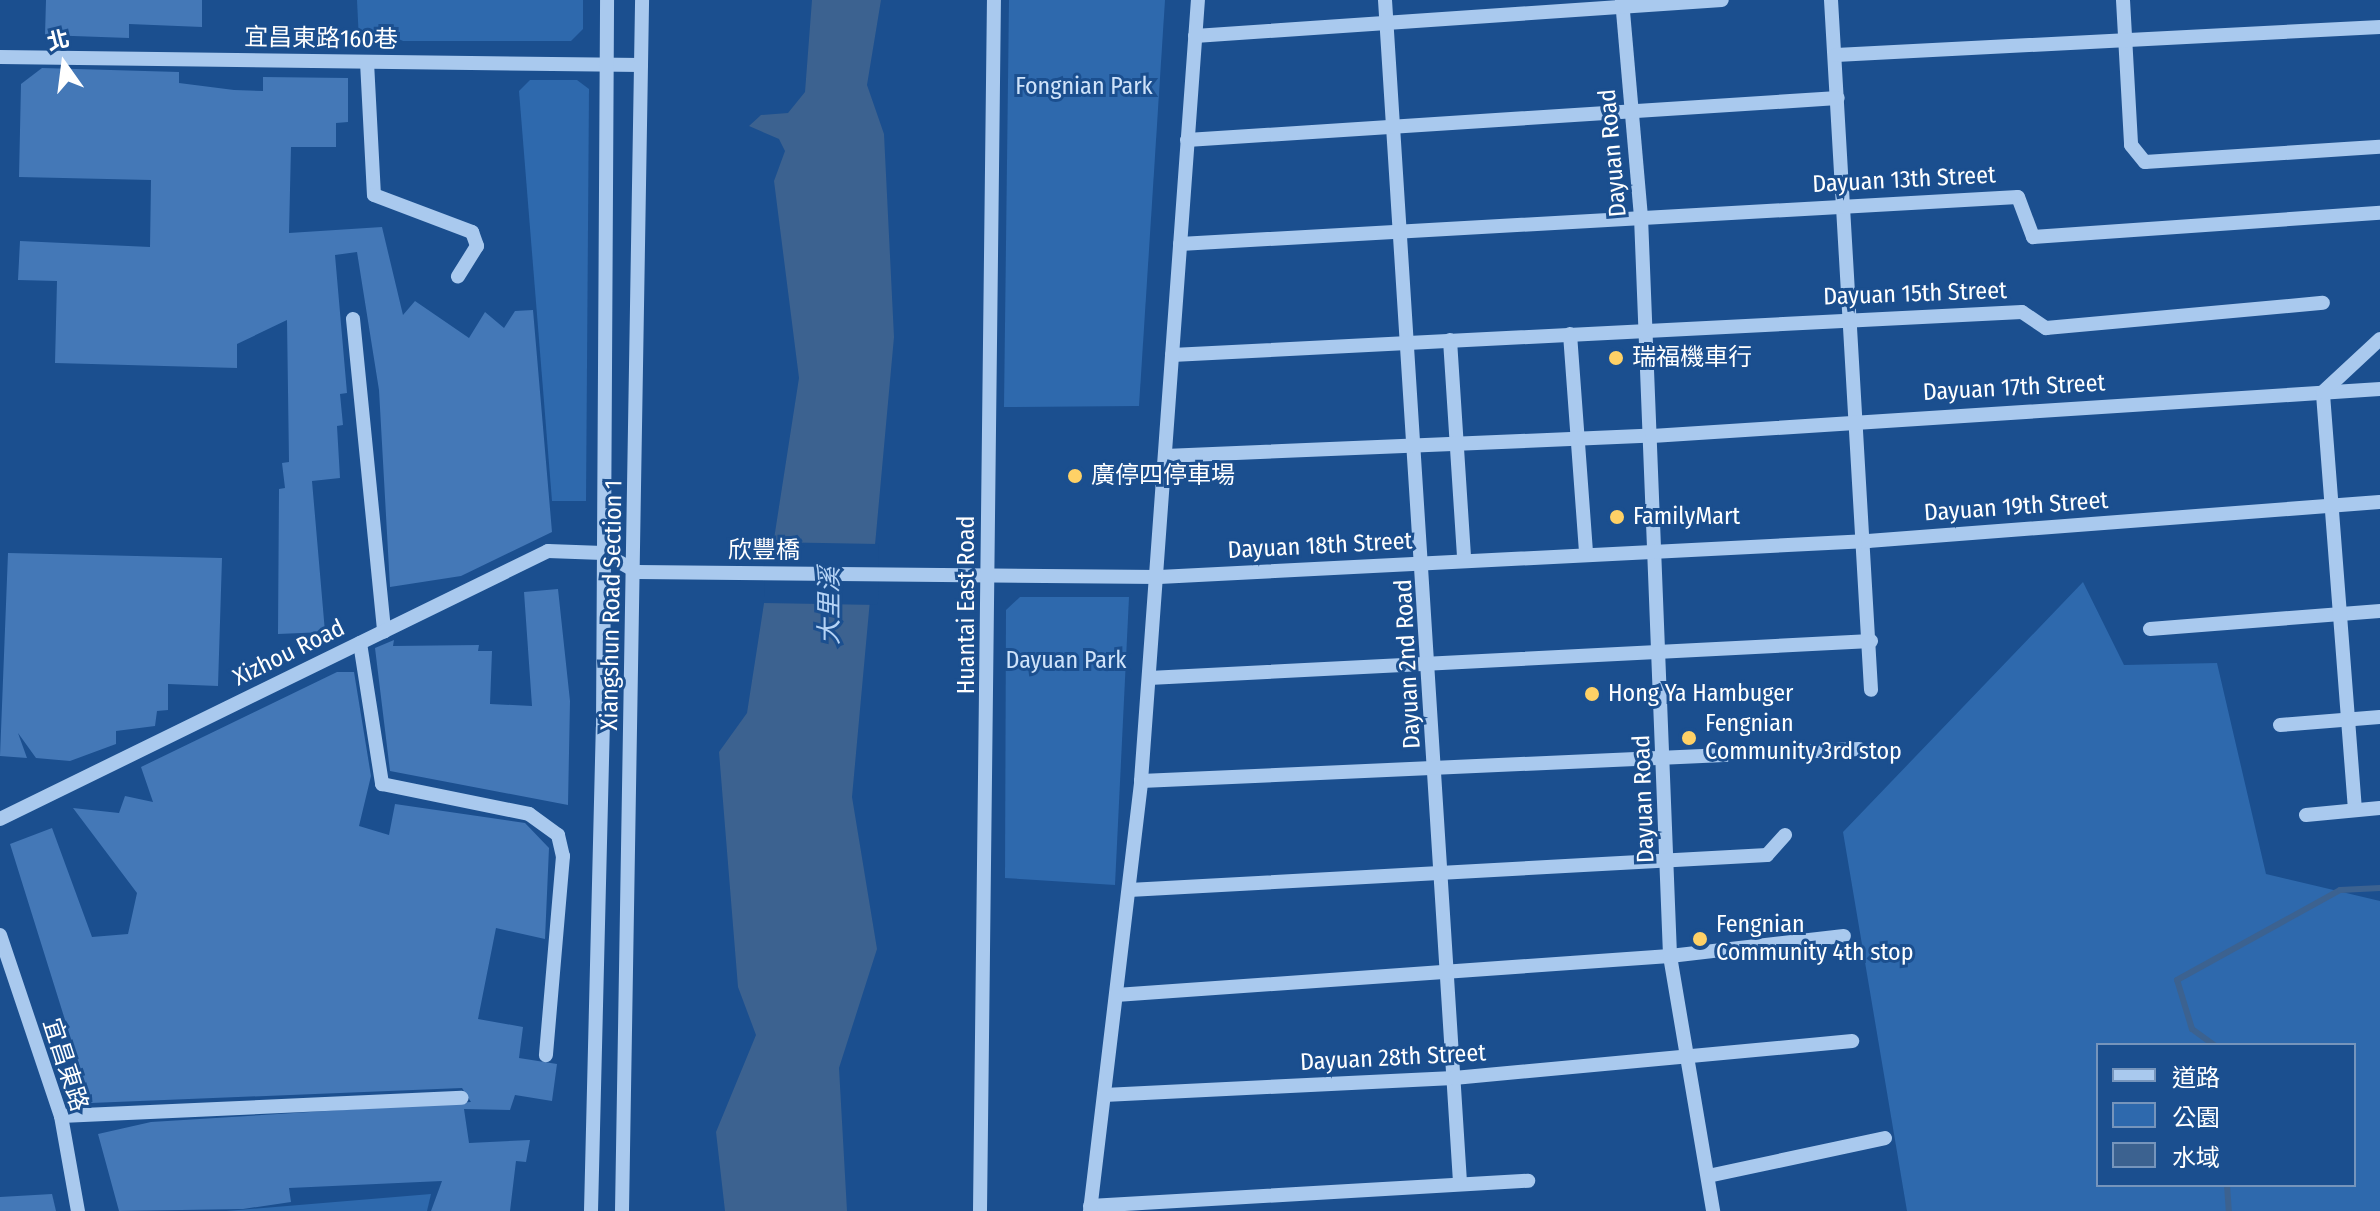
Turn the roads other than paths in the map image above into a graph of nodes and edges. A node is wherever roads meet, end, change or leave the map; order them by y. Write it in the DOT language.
graph roads {
  1 [pos="607,0"];
  2 [pos="642,0"];
  3 [pos="994,0"];
  4 [pos="1198,0"];
  5 [pos="1385,0"];
  6 [pos="1722,0"];
  7 [pos="1831,0"];
  8 [pos="2123,0"];
  9 [pos="1623,4"];
  10 [pos="1386,21"];
  11 [pos="2380,27"];
  12 [pos="1195,36"];
  13 [pos="2128,40"];
  14 [pos="1836,55"];
  15 [pos="0,57"];
  16 [pos="367,62"];
  17 [pos="606,65"];
  18 [pos="641,65"];
  19 [pos="1838,98"];
  20 [pos="1632,112"];
  21 [pos="1395,122"];
  22 [pos="1187,140"];
  23 [pos="2380,147"];
  24 [pos="1843,204"];
  25 [pos="2380,213"];
  26 [pos="1641,217"];
  27 [pos="1403,233"];
  28 [pos="1180,244"];
  29 [pos="458,276"];
  30 [pos="2323,303"];
  31 [pos="1851,317"];
  32 [pos="353,319"];
  33 [pos="1647,329"];
  34 [pos="1570,334"];
  35 [pos="2380,339"];
  36 [pos="1450,340"];
  37 [pos="1409,343"];
  38 [pos="1172,355"];
  39 [pos="2380,389"];
  40 [pos="2323,392"];
  41 [pos="1858,419"];
  42 [pos="1652,436"];
  43 [pos="1577,438"];
  44 [pos="1455,443"];
  45 [pos="1415,447"];
  46 [pos="1165,456"];
  47 [pos="2380,502"];
  48 [pos="2332,504"];
  49 [pos="1868,541"];
  50 [pos="1655,550"];
  51 [pos="603,553"];
  52 [pos="1586,554"];
  53 [pos="1464,559"];
  54 [pos="1425,562"];
  55 [pos="637,572"];
  56 [pos="988,574"];
  57 [pos="1159,577"];
  58 [pos="2380,611"];
  59 [pos="2341,614"];
  60 [pos="2150,629"];
  61 [pos="384,631"];
  62 [pos="1871,641"];
  63 [pos="360,643"];
  64 [pos="1660,653"];
  65 [pos="1430,662"];
  66 [pos="1149,678"];
  67 [pos="1871,690"];
  68 [pos="2380,717"];
  69 [pos="2349,719"];
  70 [pos="2280,725"];
  71 [pos="1859,749"];
  72 [pos="1666,758"];
  73 [pos="1435,771"];
  74 [pos="1141,781"];
  75 [pos="2380,808"];
  76 [pos="2355,810"];
  77 [pos="2306,815"];
  78 [pos="0,819"];
  79 [pos="1785,835"];
  80 [pos="1669,857"];
  81 [pos="1438,874"];
  82 [pos="1129,890"];
  83 [pos="0,935"];
  84 [pos="1844,936"];
  85 [pos="1670,956"];
  86 [pos="1445,970"];
  87 [pos="1116,995"];
  88 [pos="1852,1041"];
  89 [pos="546,1055"];
  90 [pos="1685,1059"];
  91 [pos="1454,1078"];
  92 [pos="1104,1095"];
  93 [pos="462,1098"];
  94 [pos="61,1116"];
  95 [pos="1885,1138"];
  96 [pos="1708,1176"];
  97 [pos="1528,1181"];
  98 [pos="1460,1182"];
  99 [pos="1090,1209"];
  100 [pos="78,1211"];
  101 [pos="591,1211"];
  102 [pos="622,1211"];
  103 [pos="980,1211"];
  104 [pos="1713,1211"];
  1 -- 17 [label="street, Xiangshun Road Section 1"];
  2 -- 18 [label="street, Xiangshun Road Section 1"];
  3 -- 56 [label="street, Huantai East Road"];
  4 -- 12 [label="street"];
  5 -- 10 [label="street, Dayuan 2nd Road"];
  6 -- 9 [label="street"];
  7 -- 14 [label="street"];
  8 -- 13 [label="street"];
  9 -- 10 [label="street"];
  9 -- 20 [label="street, Dayuan Road"];
  10 -- 12 [label="street"];
  10 -- 21 [label="street, Dayuan 2nd Road"];
  11 -- 13 [label="street"];
  12 -- 22 [label="street"];
  13 -- 14 [label="street"];
  13 -- 23 [label="street"];
  14 -- 19 [label="street"];
  15 -- 16 [label="street, 宜昌東路160巷"];
  16 -- 17 [label="street, 宜昌東路160巷"];
  16 -- 29 [label="street"];
  17 -- 18 [label="street, 宜昌東路160巷"];
  17 -- 51 [label="street, Xiangshun Road Section 1"];
  18 -- 55 [label="street, Xiangshun Road Section 1"];
  19 -- 20 [label="street"];
  19 -- 24 [label="street"];
  20 -- 21 [label="street"];
  20 -- 26 [label="street, Dayuan Road"];
  21 -- 22 [label="street"];
  21 -- 27 [label="street, Dayuan 2nd Road"];
  22 -- 28 [label="street"];
  24 -- 25 [label="street, Dayuan 13th Street"];
  24 -- 26 [label="street, Dayuan 13th Street"];
  24 -- 31 [label="street"];
  26 -- 27 [label="street, Dayuan 13th Street"];
  26 -- 33 [label="street, Dayuan Road"];
  27 -- 28 [label="street, Dayuan 13th Street"];
  27 -- 37 [label="street, Dayuan 2nd Road"];
  28 -- 38 [label="street"];
  30 -- 31 [label="street, Dayuan 15th Street"];
  31 -- 33 [label="street, Dayuan 15th Street"];
  31 -- 41 [label="street"];
  32 -- 61 [label="street"];
  33 -- 34 [label="street, Dayuan 15th Street"];
  33 -- 42 [label="street, Dayuan Road"];
  34 -- 36 [label="street, Dayuan 15th Street"];
  34 -- 43 [label="street"];
  35 -- 40 [label="street"];
  36 -- 37 [label="street, Dayuan 15th Street"];
  36 -- 44 [label="street"];
  37 -- 38 [label="street, Dayuan 15th Street"];
  37 -- 45 [label="street, Dayuan 2nd Road"];
  38 -- 46 [label="street"];
  39 -- 40 [label="street, Dayuan 17th Street"];
  40 -- 41 [label="street, Dayuan 17th Street"];
  40 -- 48 [label="street"];
  41 -- 42 [label="street, Dayuan 17th Street"];
  41 -- 49 [label="street"];
  42 -- 43 [label="street, Dayuan 17th Street"];
  42 -- 50 [label="street, Dayuan Road"];
  43 -- 44 [label="street, Dayuan 17th Street"];
  43 -- 52 [label="street"];
  44 -- 45 [label="street, Dayuan 17th Street"];
  44 -- 53 [label="street"];
  45 -- 46 [label="street, Dayuan 17th Street"];
  45 -- 54 [label="street, Dayuan 2nd Road"];
  46 -- 57 [label="street"];
  47 -- 48 [label="street, Dayuan 19th Street"];
  48 -- 49 [label="street, Dayuan 19th Street"];
  48 -- 59 [label="street"];
  49 -- 50 [label="street, Dayuan 19th Street"];
  49 -- 62 [label="street"];
  50 -- 52 [label="street, Dayuan 18th Street"];
  50 -- 64 [label="street, Dayuan Road"];
  51 -- 55 [label="street"];
  51 -- 61 [label="street, Xizhou Road"];
  51 -- 101 [label="street, Xiangshun Road Section 1"];
  52 -- 53 [label="street, Dayuan 18th Street"];
  53 -- 54 [label="street, Dayuan 18th Street"];
  54 -- 57 [label="street, Dayuan 18th Street"];
  54 -- 65 [label="street, Dayuan 2nd Road"];
  55 -- 56 [label="street, 欣豐橋"];
  55 -- 102 [label="street, Xiangshun Road Section 1"];
  56 -- 57 [label="street, Dayuan 18th Street"];
  56 -- 103 [label="street, Huantai East Road"];
  57 -- 66 [label="street"];
  58 -- 59 [label="street"];
  59 -- 60 [label="street"];
  59 -- 69 [label="street"];
  61 -- 63 [label="street, Xizhou Road"];
  62 -- 64 [label="street"];
  62 -- 67 [label="street"];
  63 -- 78 [label="street, Xizhou Road"];
  63 -- 89 [label="street"];
  64 -- 65 [label="street"];
  64 -- 72 [label="street, Dayuan Road"];
  65 -- 66 [label="street"];
  65 -- 73 [label="street, Dayuan 2nd Road"];
  66 -- 74 [label="street"];
  68 -- 69 [label="street"];
  69 -- 70 [label="street"];
  69 -- 76 [label="street"];
  71 -- 72 [label="street"];
  72 -- 73 [label="street"];
  72 -- 80 [label="street, Dayuan Road"];
  73 -- 74 [label="street"];
  73 -- 81 [label="street, Dayuan 2nd Road"];
  74 -- 82 [label="street"];
  75 -- 76 [label="street"];
  76 -- 77 [label="street"];
  79 -- 80 [label="street"];
  80 -- 81 [label="street"];
  80 -- 85 [label="street, Dayuan Road"];
  81 -- 82 [label="street"];
  81 -- 86 [label="street, Dayuan 2nd Road"];
  82 -- 87 [label="street"];
  83 -- 94 [label="street, 宜昌東路"];
  84 -- 85 [label="street"];
  85 -- 86 [label="street"];
  85 -- 90 [label="street, Dayuan Road"];
  86 -- 87 [label="street"];
  86 -- 91 [label="street, Dayuan 2nd Road"];
  87 -- 92 [label="street"];
  88 -- 90 [label="street, Dayuan 28th Street"];
  90 -- 91 [label="street, Dayuan 28th Street"];
  90 -- 96 [label="street, Dayuan Road"];
  91 -- 92 [label="street, Dayuan 28th Street"];
  91 -- 98 [label="street, Dayuan 2nd Road"];
  92 -- 99 [label="street"];
  93 -- 94 [label="street"];
  94 -- 100 [label="street, 宜昌東路"];
  95 -- 96 [label="street"];
  96 -- 104 [label="street, Dayuan Road"];
  97 -- 98 [label="street"];
  98 -- 99 [label="street"];
}
